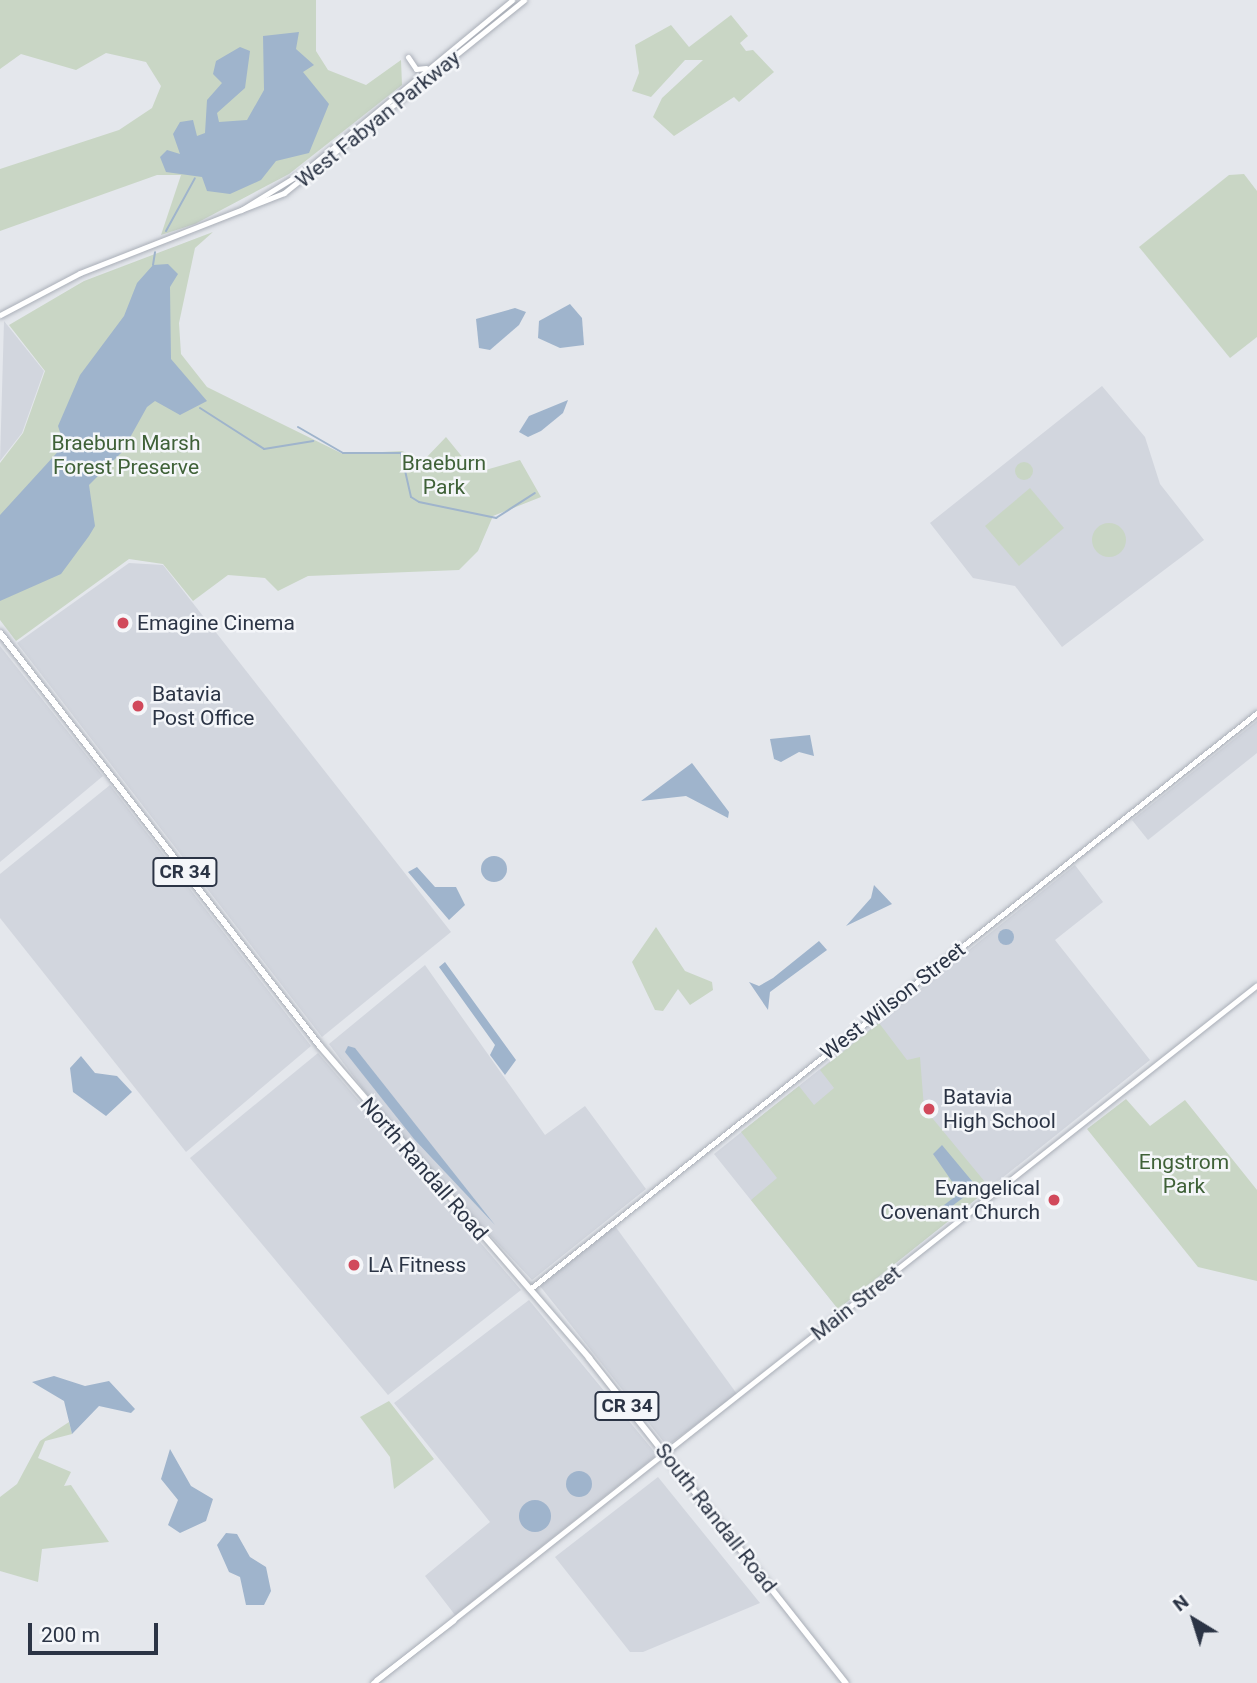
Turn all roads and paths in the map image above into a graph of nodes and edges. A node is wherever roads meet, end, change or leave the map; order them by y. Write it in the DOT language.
graph roads {
  1 [pos="512,0"];
  2 [pos="524,0"];
  3 [pos="408,57"];
  4 [pos="429,68"];
  5 [pos="221,221"];
  6 [pos="0,315"];
  7 [pos="0,633"];
  8 [pos="1257,713"];
  9 [pos="1257,985"];
  10 [pos="530,1289"];
  11 [pos="666,1454"];
  12 [pos="374,1682"];
  13 [pos="846,1683"];
  1 -- 4 [label="main road, West Fabyan Parkway"];
  2 -- 5 [label="main road, West Fabyan Parkway"];
  3 -- 4 [label="main road"];
  4 -- 5 [label="main road, West Fabyan Parkway"];
  5 -- 6 [label="main road, West Fabyan Parkway"];
  7 -- 10 [label="main road, North Randall Road / CR 34"];
  8 -- 10 [label="main road, West Wilson Street"];
  9 -- 11 [label="main road, Main Street"];
  10 -- 11 [label="main road, South Randall Road / CR 34"];
  11 -- 12 [label="main road, Main Street"];
  11 -- 13 [label="main road, South Randall Road / CR 34"];
}
